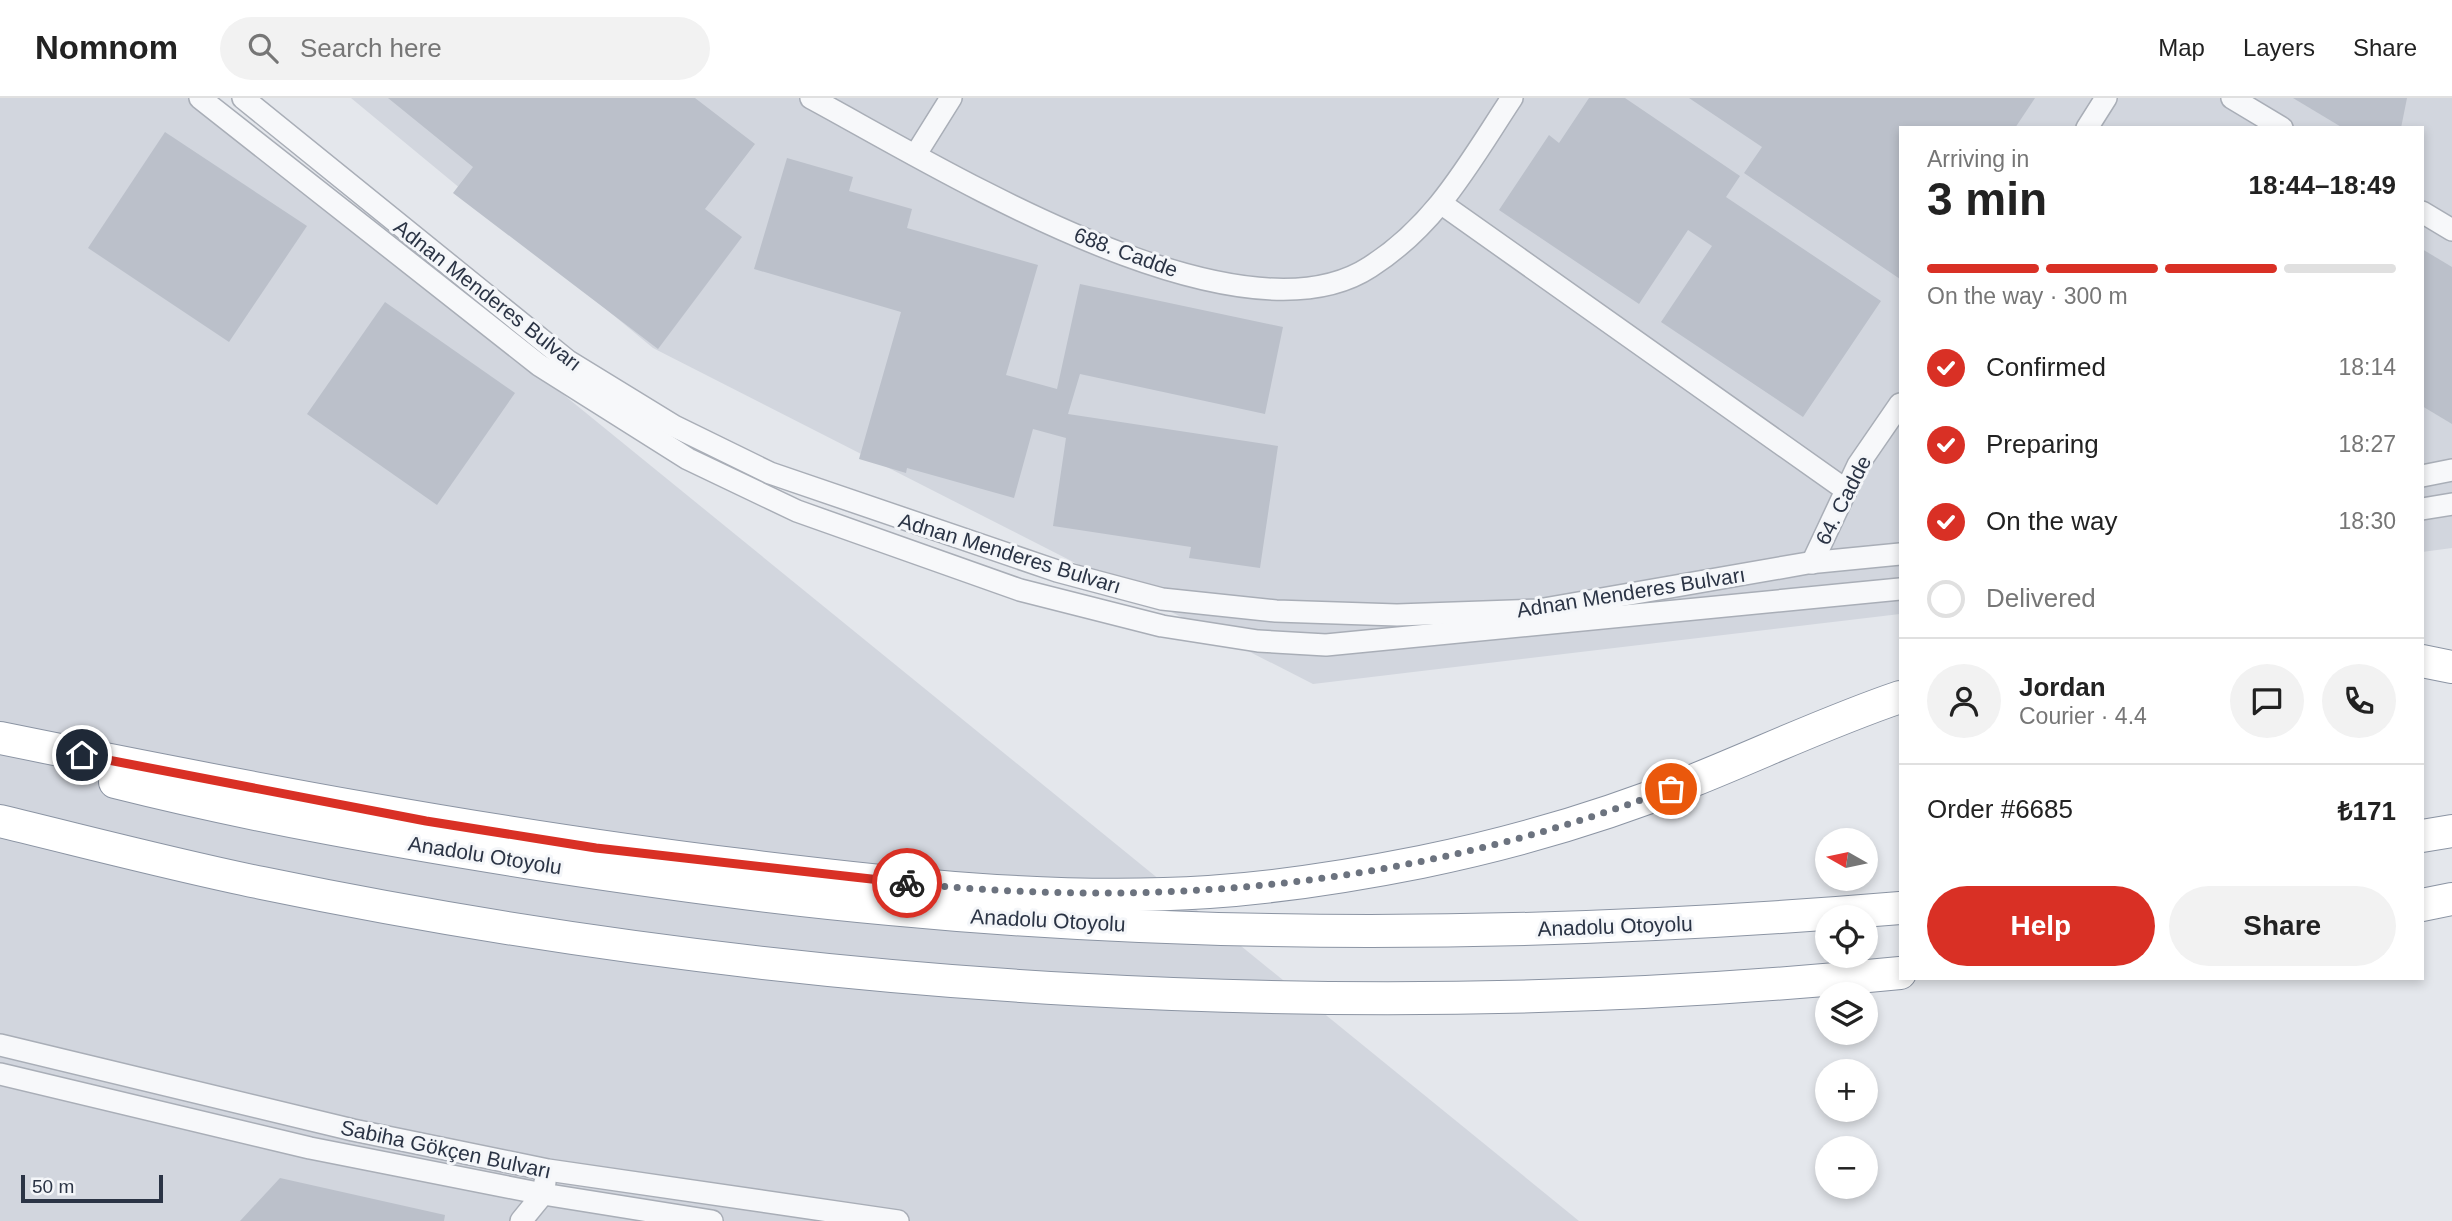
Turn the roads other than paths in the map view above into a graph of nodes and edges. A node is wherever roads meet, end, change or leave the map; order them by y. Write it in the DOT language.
graph roads {
  1 [pos="201,98"];
  2 [pos="243,98"];
  3 [pos="811,98"];
  4 [pos="951,98"];
  5 [pos="1512,98"];
  6 [pos="2106,98"];
  7 [pos="2232,98"];
  8 [pos="2088,126"];
  9 [pos="2279,126"];
  10 [pos="916,154"];
  11 [pos="1442,204"];
  12 [pos="2424,213"];
  13 [pos="2452,230"];
  14 [pos="1899,405"];
  15 [pos="2452,470"];
  16 [pos="2424,476"];
  17 [pos="1846,490"];
  18 [pos="2452,505"];
  19 [pos="2424,509"];
  20 [pos="1899,554"];
  21 [pos="1812,563"];
  22 [pos="1899,589"];
  23 [pos="2424,661"];
  24 [pos="2452,667"];
  25 [pos="1899,697"];
  26 [pos="0,738"];
  27 [pos="0,752"];
  28 [pos="0,821"];
  29 [pos="2452,831"];
  30 [pos="2424,836"];
  31 [pos="2452,899"];
  32 [pos="2424,905"];
  33 [pos="1899,908"];
  34 [pos="2424,911"];
  35 [pos="2452,912"];
  36 [pos="1899,973"];
  37 [pos="1,1048"];
  38 [pos="0,1074"];
  39 [pos="548,1170"];
  40 [pos="543,1194"];
  41 [pos="890,1220"];
  42 [pos="521,1221"];
  43 [pos="712,1221"];
  1 -- 22 [label="street"];
  2 -- 21 [label="street, Adnan Menderes Bulvarı"];
  3 -- 10 [label="street, 688. Cadde"];
  4 -- 10 [label="street"];
  5 -- 11 [label="street, 688. Cadde"];
  6 -- 8 [label="street"];
  7 -- 9 [label="street"];
  10 -- 11 [label="street, 688. Cadde"];
  11 -- 17 [label="street"];
  12 -- 13 [label="street"];
  14 -- 17 [label="street, 64. Cadde"];
  15 -- 16 [label="street"];
  17 -- 21 [label="street, 64. Cadde"];
  18 -- 19 [label="street"];
  20 -- 21 [label="street, Adnan Menderes Bulvarı"];
  23 -- 24 [label="highway"];
  25 -- 26 [label="highway"];
  27 -- 33 [label="highway, Anadolu Otoyolu"];
  28 -- 36 [label="highway"];
  29 -- 30 [label="highway"];
  31 -- 32 [label="highway"];
  34 -- 35 [label="highway"];
  37 -- 39 [label="street, Sabiha Gökçen Bulvarı"];
  38 -- 40 [label="street, Sabiha Gökçen Bulvarı"];
  39 -- 40 [label="street"];
  39 -- 41 [label="street, Sabiha Gökçen Bulvarı"];
  40 -- 42 [label="street"];
  40 -- 43 [label="street, Sabiha Gökçen Bulvarı"];
}
